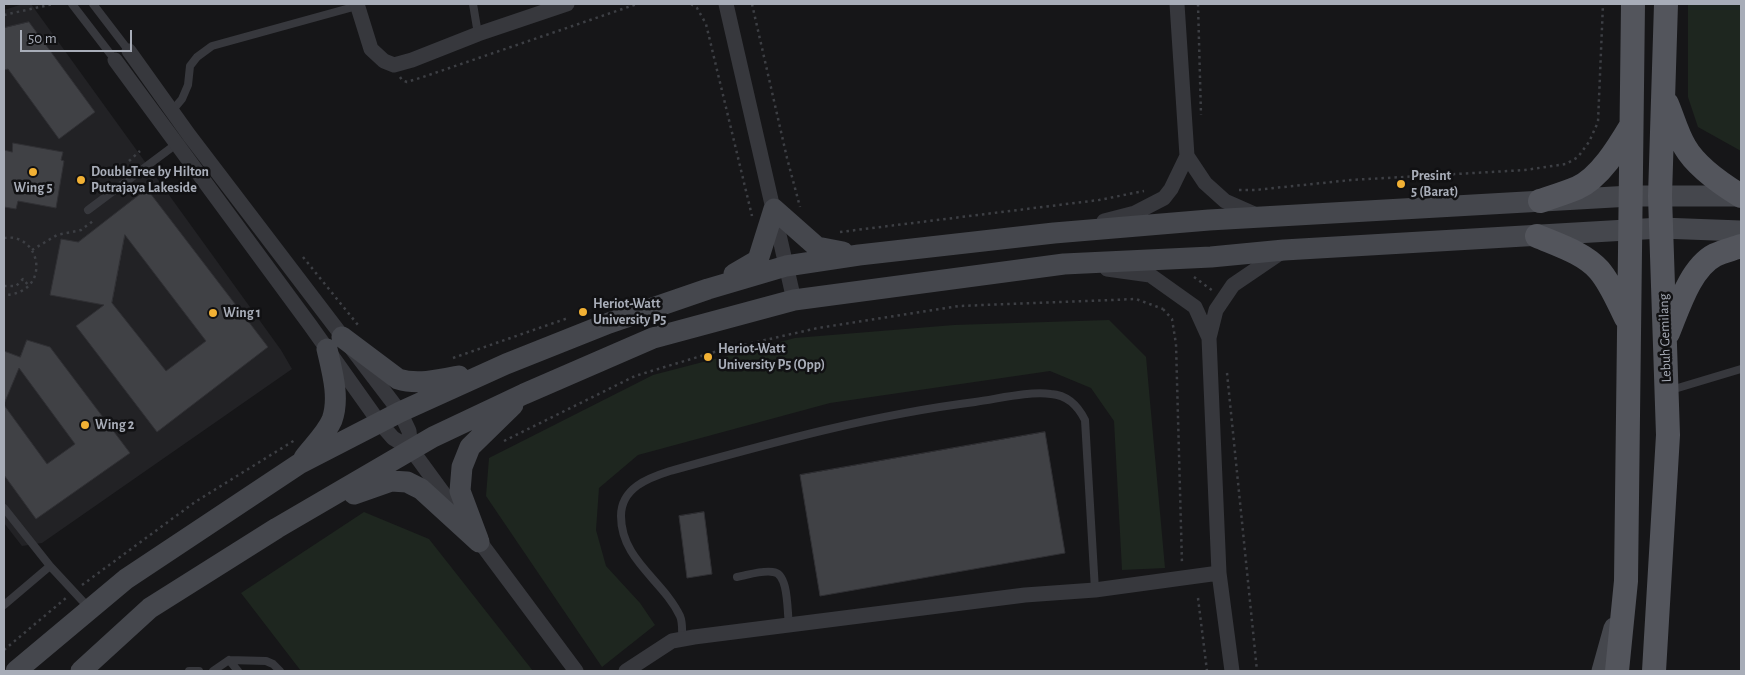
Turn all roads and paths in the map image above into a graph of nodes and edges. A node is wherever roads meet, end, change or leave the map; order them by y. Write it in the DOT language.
graph roads {
  1 [pos="53,4"];
  2 [pos="72,4"];
  3 [pos="93,4"];
  4 [pos="473,4"];
  5 [pos="567,4"];
  6 [pos="636,4"];
  7 [pos="691,4"];
  8 [pos="715,4"];
  9 [pos="726,4"];
  10 [pos="732,4"];
  11 [pos="752,4"];
  12 [pos="1177,4"];
  13 [pos="1198,4"];
  14 [pos="1603,4"];
  15 [pos="1633,4"];
  16 [pos="1666,4"];
  17 [pos="357,5"];
  18 [pos="4,15"];
  19 [pos="731,27"];
  20 [pos="478,34"];
  21 [pos="129,51"];
  22 [pos="115,60"];
  23 [pos="394,64"];
  24 [pos="1664,97"];
  25 [pos="172,112"];
  26 [pos="1201,117"];
  27 [pos="1632,124"];
  28 [pos="189,135"];
  29 [pos="177,144"];
  30 [pos="140,152"];
  31 [pos="1187,156"];
  32 [pos="129,161"];
  33 [pos="1145,190"];
  34 [pos="1233,190"];
  35 [pos="1631,196"];
  36 [pos="1660,196"];
  37 [pos="1741,196"];
  38 [pos="1540,201"];
  39 [pos="800,209"];
  40 [pos="88,210"];
  41 [pos="774,210"];
  42 [pos="752,217"];
  43 [pos="1261,217"];
  44 [pos="1661,228"];
  45 [pos="1629,230"];
  46 [pos="1741,231"];
  47 [pos="836,233"];
  48 [pos="1054,234"];
  49 [pos="1538,236"];
  50 [pos="4,238"];
  51 [pos="1741,246"];
  52 [pos="1284,250"];
  53 [pos="298,251"];
  54 [pos="860,255"];
  55 [pos="1211,257"];
  56 [pos="1064,264"];
  57 [pos="786,266"];
  58 [pos="1194,277"];
  59 [pos="4,286"];
  60 [pos="30,286"];
  61 [pos="708,289"];
  62 [pos="1176,294"];
  63 [pos="4,295"];
  64 [pos="1222,299"];
  65 [pos="794,300"];
  66 [pos="570,318"];
  67 [pos="1628,322"];
  68 [pos="343,338"];
  69 [pos="1210,338"];
  70 [pos="1665,341"];
  71 [pos="449,359"];
  72 [pos="506,364"];
  73 [pos="1226,365"];
  74 [pos="1741,369"];
  75 [pos="1666,391"];
  76 [pos="524,394"];
  77 [pos="400,412"];
  78 [pos="379,422"];
  79 [pos="295,440"];
  80 [pos="503,441"];
  81 [pos="411,449"];
  82 [pos="299,464"];
  83 [pos="4,508"];
  84 [pos="277,528"];
  85 [pos="479,542"];
  86 [pos="50,566"];
  87 [pos="1219,573"];
  88 [pos="737,577"];
  89 [pos="1183,578"];
  90 [pos="1626,581"];
  91 [pos="1095,590"];
  92 [pos="74,591"];
  93 [pos="1198,598"];
  94 [pos="4,605"];
  95 [pos="90,609"];
  96 [pos="789,625"];
  97 [pos="682,639"];
  98 [pos="4,650"];
  99 [pos="229,660"];
  100 [pos="16,671"];
  101 [pos="81,671"];
  102 [pos="189,671"];
  103 [pos="199,671"];
  104 [pos="213,671"];
  105 [pos="238,671"];
  106 [pos="280,671"];
  107 [pos="576,671"];
  108 [pos="626,671"];
  109 [pos="1208,671"];
  110 [pos="1232,671"];
  111 [pos="1257,671"];
  112 [pos="1602,671"];
  113 [pos="1617,671"];
  114 [pos="1654,671"];
  1 -- 18 [label="path"];
  2 -- 22 [label="lane"];
  3 -- 21 [label="lane"];
  4 -- 20 [label="lane"];
  5 -- 20 [label="street"];
  6 -- 23 [label="path"];
  7 -- 42 [label="path"];
  8 -- 19 [label="street"];
  9 -- 19 [label="street"];
  10 -- 19 [label="street"];
  11 -- 39 [label="path"];
  12 -- 31 [label="street"];
  13 -- 26 [label="path"];
  14 -- 34 [label="path"];
  15 -- 27 [label="main road"];
  16 -- 24 [label="main road, Lebuh Gemilang"];
  17 -- 23 [label="street"];
  17 -- 25 [label="lane"];
  19 -- 41 [label="street"];
  20 -- 23 [label="street"];
  21 -- 25 [label="street"];
  22 -- 29 [label="street"];
  24 -- 36 [label="main road, Lebuh Gemilang"];
  24 -- 37 [label="main road"];
  25 -- 28 [label="street"];
  27 -- 35 [label="main road"];
  27 -- 38 [label="main road"];
  28 -- 29 [label="lane"];
  28 -- 68 [label="street"];
  29 -- 40 [label="lane"];
  29 -- 68 [label="street"];
  30 -- 32 [label="path"];
  31 -- 43 [label="street"];
  31 -- 48 [label="street"];
  33 -- 47 [label="path"];
  35 -- 36 [label="street"];
  35 -- 38 [label="street"];
  35 -- 45 [label="main road"];
  36 -- 37 [label="street"];
  36 -- 44 [label="main road, Lebuh Gemilang"];
  38 -- 43 [label="street"];
  41 -- 54 [label="street"];
  41 -- 57 [label="street"];
  41 -- 61 [label="street"];
  43 -- 48 [label="street"];
  44 -- 45 [label="street"];
  44 -- 46 [label="street"];
  44 -- 70 [label="main road, Lebuh Gemilang"];
  45 -- 49 [label="street"];
  45 -- 67 [label="main road"];
  48 -- 54 [label="street"];
  49 -- 52 [label="street"];
  49 -- 67 [label="main road"];
  50 -- 60 [label="path"];
  51 -- 70 [label="main road"];
  52 -- 55 [label="street"];
  52 -- 64 [label="street"];
  53 -- 68 [label="path"];
  54 -- 57 [label="street"];
  55 -- 56 [label="street"];
  55 -- 58 [label="path"];
  56 -- 62 [label="street"];
  56 -- 65 [label="street"];
  57 -- 61 [label="street"];
  57 -- 65 [label="street"];
  58 -- 62 [label="path"];
  58 -- 64 [label="path"];
  59 -- 60 [label="path"];
  60 -- 63 [label="path"];
  61 -- 72 [label="street"];
  62 -- 69 [label="street"];
  64 -- 69 [label="street"];
  65 -- 76 [label="street"];
  66 -- 71 [label="path"];
  67 -- 90 [label="main road"];
  68 -- 72 [label="street"];
  68 -- 77 [label="street"];
  68 -- 78 [label="street"];
  68 -- 82 [label="street"];
  69 -- 87 [label="street"];
  70 -- 75 [label="main road, Lebuh Gemilang"];
  72 -- 77 [label="street"];
  73 -- 111 [label="path"];
  74 -- 75 [label="lane"];
  75 -- 114 [label="main road, Lebuh Gemilang"];
  76 -- 81 [label="street"];
  76 -- 85 [label="street"];
  77 -- 78 [label="street"];
  77 -- 81 [label="street"];
  78 -- 81 [label="street"];
  78 -- 82 [label="street"];
  79 -- 92 [label="path"];
  80 -- 89 [label="path"];
  81 -- 84 [label="street"];
  81 -- 85 [label="street"];
  82 -- 95 [label="street"];
  83 -- 86 [label="lane"];
  84 -- 85 [label="street"];
  84 -- 101 [label="street"];
  85 -- 107 [label="street"];
  86 -- 92 [label="lane"];
  86 -- 94 [label="lane"];
  87 -- 89 [label="street"];
  87 -- 110 [label="street"];
  88 -- 96 [label="lane"];
  89 -- 91 [label="street"];
  90 -- 112 [label="street"];
  90 -- 113 [label="main road"];
  91 -- 96 [label="street"];
  91 -- 97 [label="lane"];
  92 -- 95 [label="lane"];
  92 -- 98 [label="path"];
  93 -- 109 [label="path"];
  95 -- 100 [label="street"];
  96 -- 97 [label="street"];
  97 -- 108 [label="street"];
  99 -- 104 [label="lane"];
  99 -- 105 [label="lane"];
  99 -- 106 [label="lane"];
  102 -- 103 [label="lane"];
}
